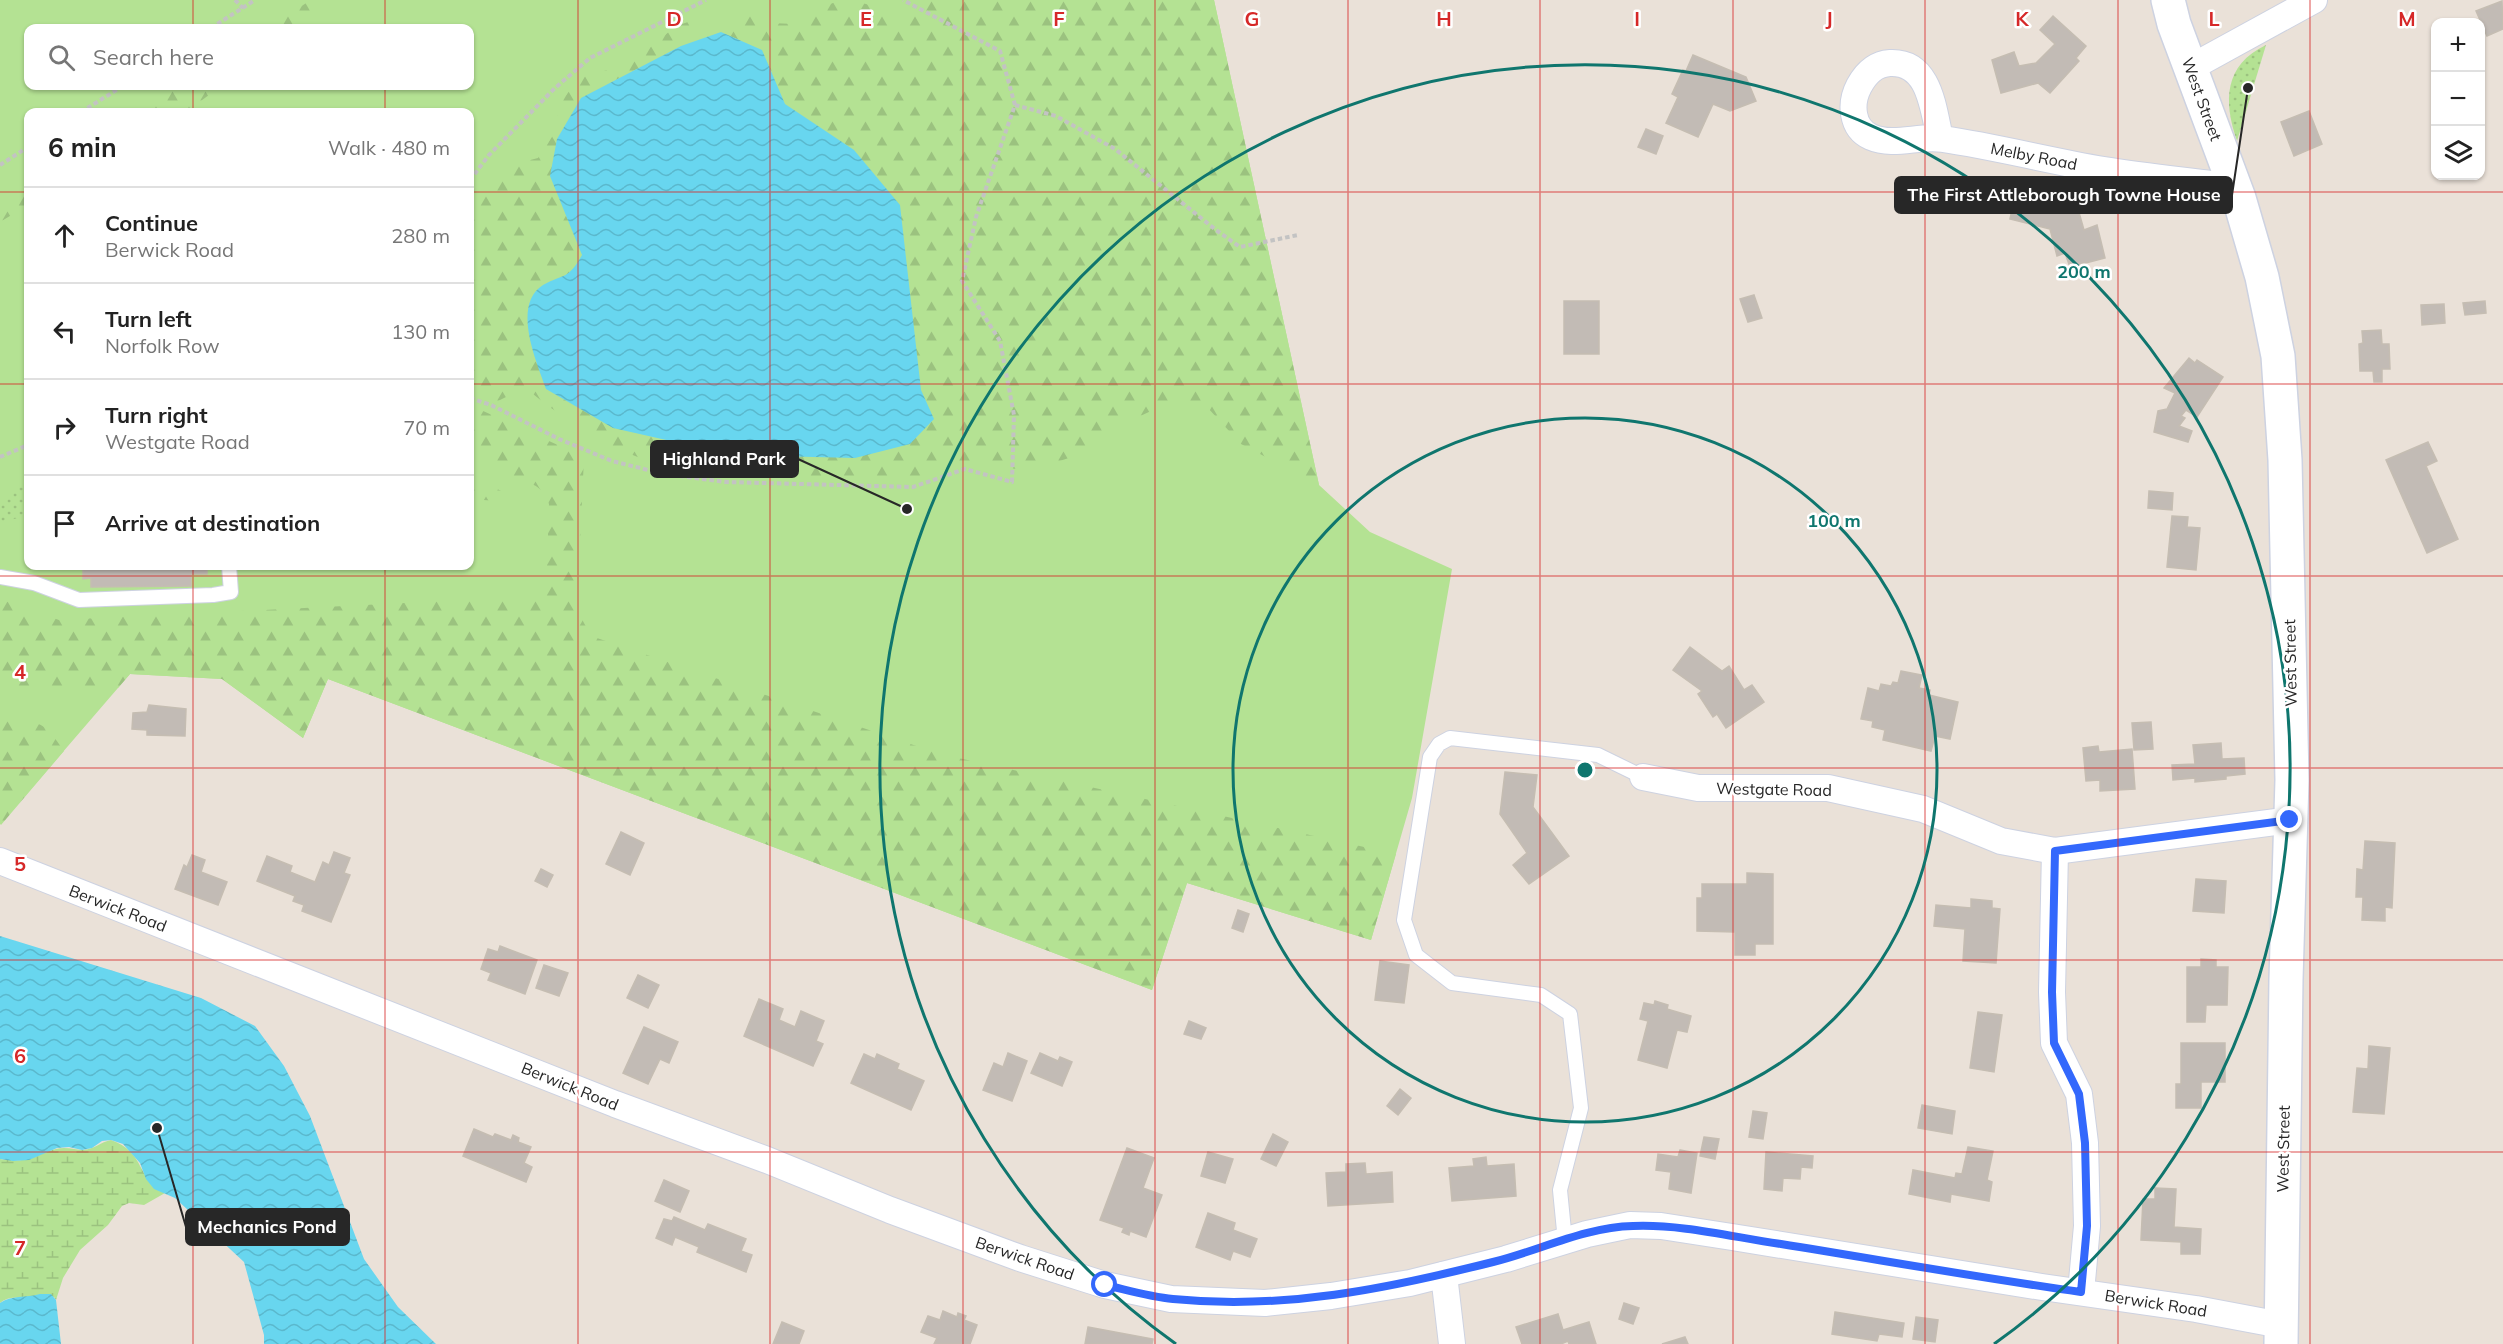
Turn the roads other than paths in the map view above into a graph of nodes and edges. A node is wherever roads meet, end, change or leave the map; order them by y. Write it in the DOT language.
graph roads {
  1 [pos="2168,0"];
  2 [pos="2314,0"];
  3 [pos="2190,68"];
  4 [pos="1940,138"];
  5 [pos="2235,187"];
  6 [pos="229,570"];
  7 [pos="0,577"];
  8 [pos="1643,777"];
  9 [pos="2290,820"];
  10 [pos="2055,851"];
  11 [pos="0,861"];
  12 [pos="1564,1241"];
  13 [pos="1444,1275"];
  14 [pos="2081,1292"];
  15 [pos="2281,1335"];
  16 [pos="1452,1344"];
  1 -- 3 [label="main road, West Street"];
  2 -- 3 [label="street"];
  3 -- 5 [label="main road, West Street"];
  4 -- 5 [label="street, Melby Road"];
  5 -- 9 [label="main road, West Street"];
  6 -- 7 [label="lane"];
  8 -- 10 [label="street, Westgate Road"];
  8 -- 12 [label="lane"];
  9 -- 10 [label="street, Westgate Road"];
  9 -- 15 [label="main road, West Street"];
  10 -- 14 [label="street"];
  11 -- 13 [label="street, Berwick Road"];
  12 -- 13 [label="street, Berwick Road"];
  12 -- 14 [label="street, Berwick Road"];
  13 -- 16 [label="street"];
  14 -- 15 [label="street, Berwick Road"];
}
